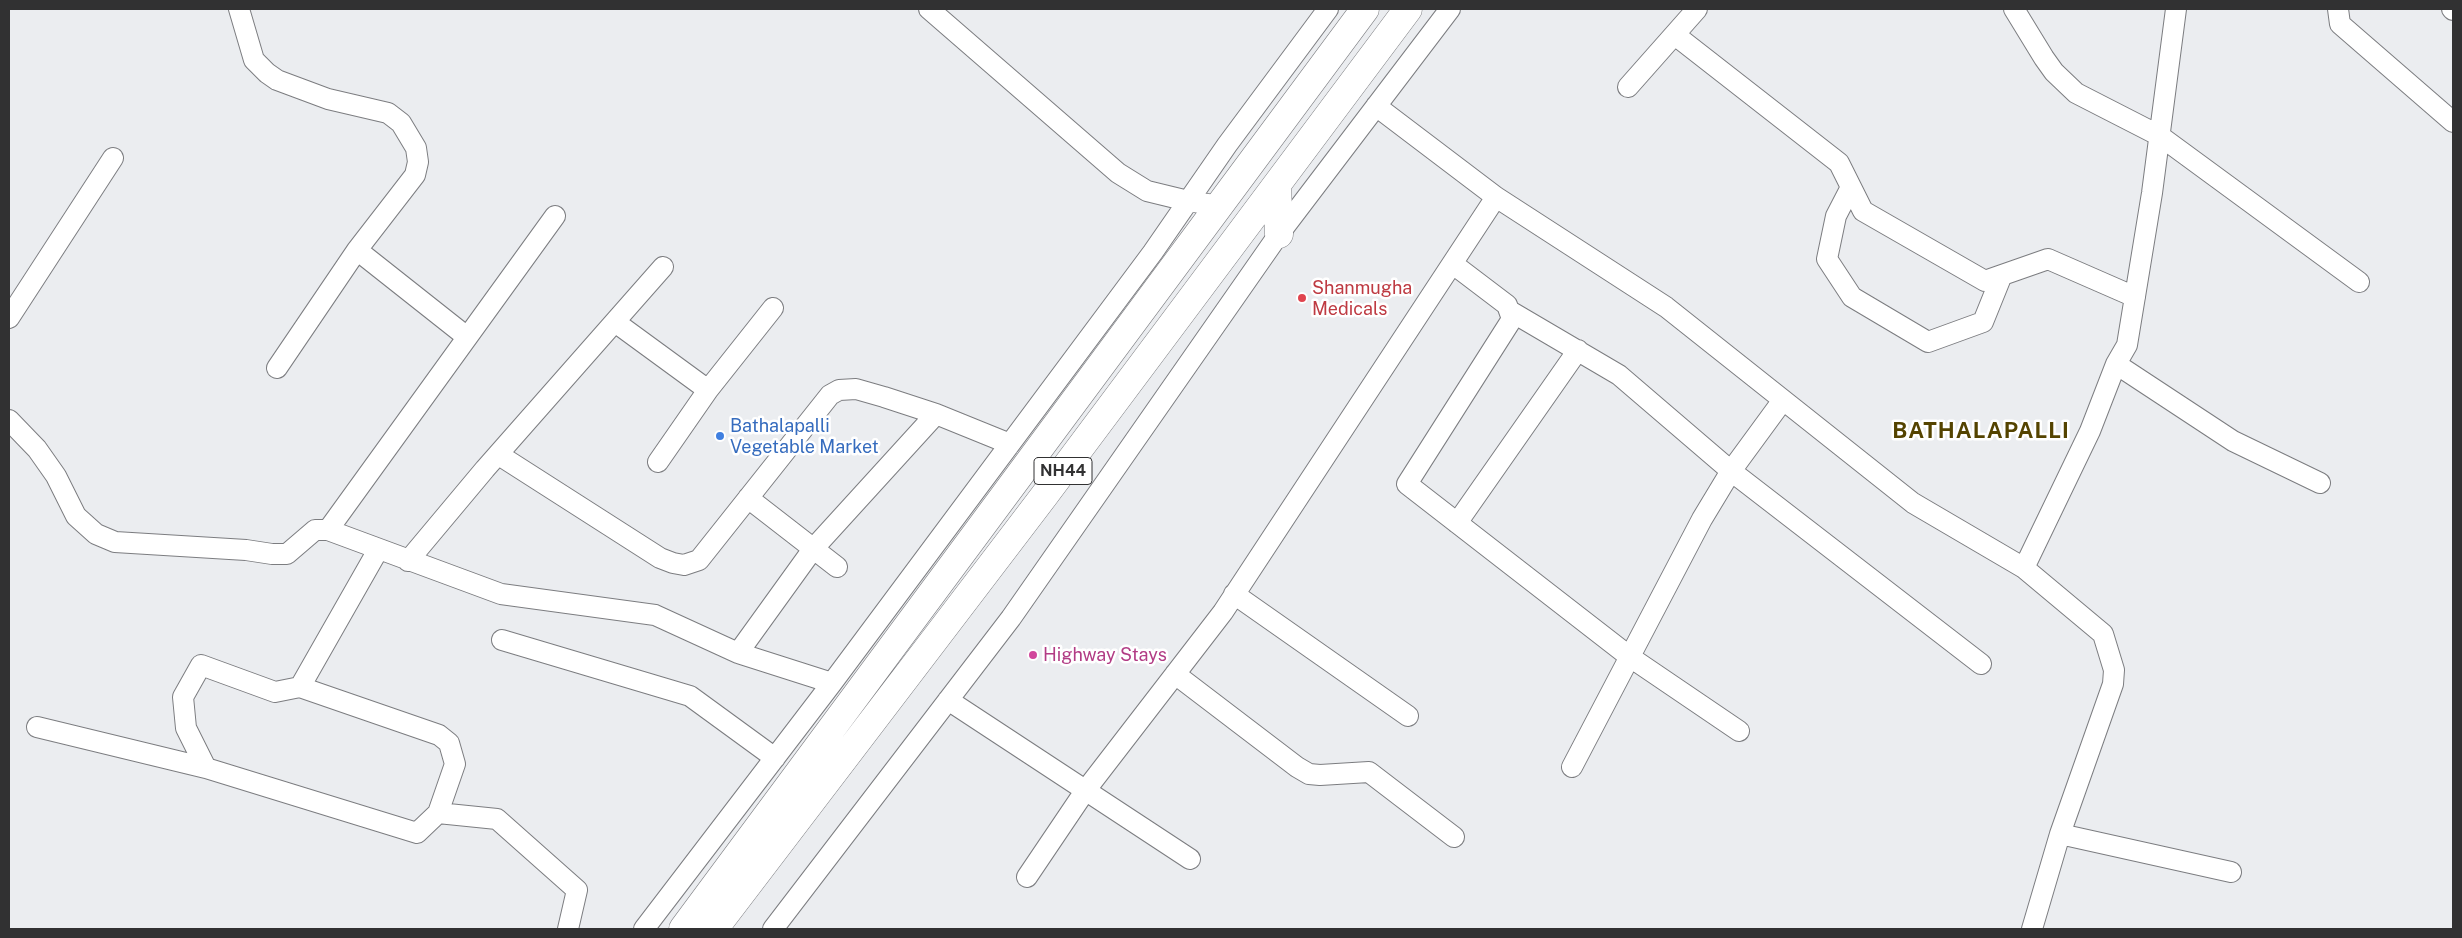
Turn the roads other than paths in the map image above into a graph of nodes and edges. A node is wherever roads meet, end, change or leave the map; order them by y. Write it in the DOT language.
graph roads {
  1 [pos="239,9"];
  2 [pos="929,9"];
  3 [pos="1328,9"];
  4 [pos="1365,9"];
  5 [pos="1408,9"];
  6 [pos="1450,9"];
  7 [pos="1697,9"];
  8 [pos="2014,9"];
  9 [pos="2176,9"];
  10 [pos="2338,9"];
  11 [pos="1674,35"];
  12 [pos="1628,87"];
  13 [pos="1376,106"];
  14 [pos="2453,122"];
  15 [pos="2160,136"];
  16 [pos="113,158"];
  17 [pos="1277,186"];
  18 [pos="1851,187"];
  19 [pos="1496,197"];
  20 [pos="1188,201"];
  21 [pos="1220,206"];
  22 [pos="555,216"];
  23 [pos="1279,234"];
  24 [pos="357,250"];
  25 [pos="1453,264"];
  26 [pos="663,267"];
  27 [pos="2002,275"];
  28 [pos="2359,282"];
  29 [pos="2135,297"];
  30 [pos="773,308"];
  31 [pos="1510,311"];
  32 [pos="9,318"];
  33 [pos="615,322"];
  34 [pos="467,337"];
  35 [pos="1578,350"];
  36 [pos="2116,364"];
  37 [pos="277,368"];
  38 [pos="708,390"];
  39 [pos="1783,400"];
  40 [pos="936,414"];
  41 [pos="9,420"];
  42 [pos="1010,444"];
  43 [pos="499,455"];
  44 [pos="658,462"];
  45 [pos="1731,471"];
  46 [pos="2320,483"];
  47 [pos="748,498"];
  48 [pos="1457,523"];
  49 [pos="328,530"];
  50 [pos="813,549"];
  51 [pos="378,550"];
  52 [pos="408,561"];
  53 [pos="838,567"];
  54 [pos="2024,568"];
  55 [pos="1234,594"];
  56 [pos="502,640"];
  57 [pos="738,652"];
  58 [pos="1630,657"];
  59 [pos="1981,664"];
  60 [pos="1175,674"];
  61 [pos="832,683"];
  62 [pos="300,687"];
  63 [pos="948,700"];
  64 [pos="1408,716"];
  65 [pos="37,728"];
  66 [pos="1739,731"];
  67 [pos="775,758"];
  68 [pos="1572,767"];
  69 [pos="206,768"];
  70 [pos="1085,792"];
  71 [pos="438,813"];
  72 [pos="2060,834"];
  73 [pos="1454,837"];
  74 [pos="1190,859"];
  75 [pos="2231,872"];
  76 [pos="1027,877"];
  77 [pos="568,929"];
  78 [pos="644,929"];
  79 [pos="683,929"];
  80 [pos="714,929"];
  81 [pos="773,929"];
  82 [pos="2032,929"];
  1 -- 24 [label="street"];
  2 -- 20 [label="street"];
  3 -- 20 [label="street"];
  4 -- 21 [label="highway, NH44"];
  5 -- 17 [label="highway, NH44"];
  6 -- 13 [label="street"];
  7 -- 11 [label="street"];
  8 -- 15 [label="street"];
  9 -- 15 [label="street"];
  10 -- 14 [label="street"];
  11 -- 12 [label="street"];
  11 -- 18 [label="street"];
  13 -- 19 [label="street"];
  13 -- 23 [label="street"];
  15 -- 28 [label="street"];
  15 -- 29 [label="street"];
  16 -- 32 [label="street"];
  17 -- 23 [label="highway"];
  17 -- 80 [label="highway, NH44"];
  18 -- 27 [label="street"];
  18 -- 27 [label="street"];
  19 -- 25 [label="street"];
  19 -- 39 [label="street"];
  20 -- 21 [label="street"];
  20 -- 42 [label="street"];
  21 -- 79 [label="highway, NH44"];
  22 -- 34 [label="street"];
  23 -- 63 [label="street"];
  24 -- 34 [label="street"];
  24 -- 37 [label="street"];
  25 -- 31 [label="street"];
  25 -- 55 [label="street"];
  26 -- 33 [label="street"];
  27 -- 29 [label="street"];
  29 -- 36 [label="street"];
  30 -- 38 [label="street"];
  31 -- 35 [label="street"];
  31 -- 48 [label="street"];
  33 -- 38 [label="street"];
  33 -- 43 [label="street"];
  34 -- 49 [label="street"];
  35 -- 45 [label="street"];
  35 -- 48 [label="street"];
  36 -- 46 [label="street"];
  36 -- 54 [label="street"];
  38 -- 44 [label="street"];
  39 -- 45 [label="street"];
  39 -- 54 [label="street"];
  40 -- 42 [label="street"];
  40 -- 47 [label="street"];
  40 -- 50 [label="street"];
  41 -- 49 [label="street"];
  42 -- 61 [label="street"];
  43 -- 47 [label="street"];
  43 -- 52 [label="street"];
  45 -- 58 [label="street"];
  45 -- 59 [label="street"];
  47 -- 50 [label="street"];
  48 -- 58 [label="street"];
  49 -- 51 [label="street"];
  50 -- 53 [label="street"];
  50 -- 57 [label="street"];
  51 -- 52 [label="street"];
  51 -- 62 [label="street"];
  52 -- 57 [label="street"];
  54 -- 72 [label="street"];
  55 -- 60 [label="street"];
  55 -- 64 [label="street"];
  56 -- 67 [label="street"];
  57 -- 61 [label="street"];
  58 -- 66 [label="street"];
  58 -- 68 [label="street"];
  60 -- 70 [label="street"];
  60 -- 73 [label="street"];
  61 -- 67 [label="street"];
  62 -- 69 [label="street"];
  62 -- 71 [label="street"];
  63 -- 70 [label="street"];
  63 -- 81 [label="street"];
  65 -- 69 [label="street"];
  67 -- 78 [label="street"];
  69 -- 71 [label="street"];
  70 -- 74 [label="street"];
  70 -- 76 [label="street"];
  71 -- 77 [label="street"];
  72 -- 75 [label="street"];
  72 -- 82 [label="street"];
}
